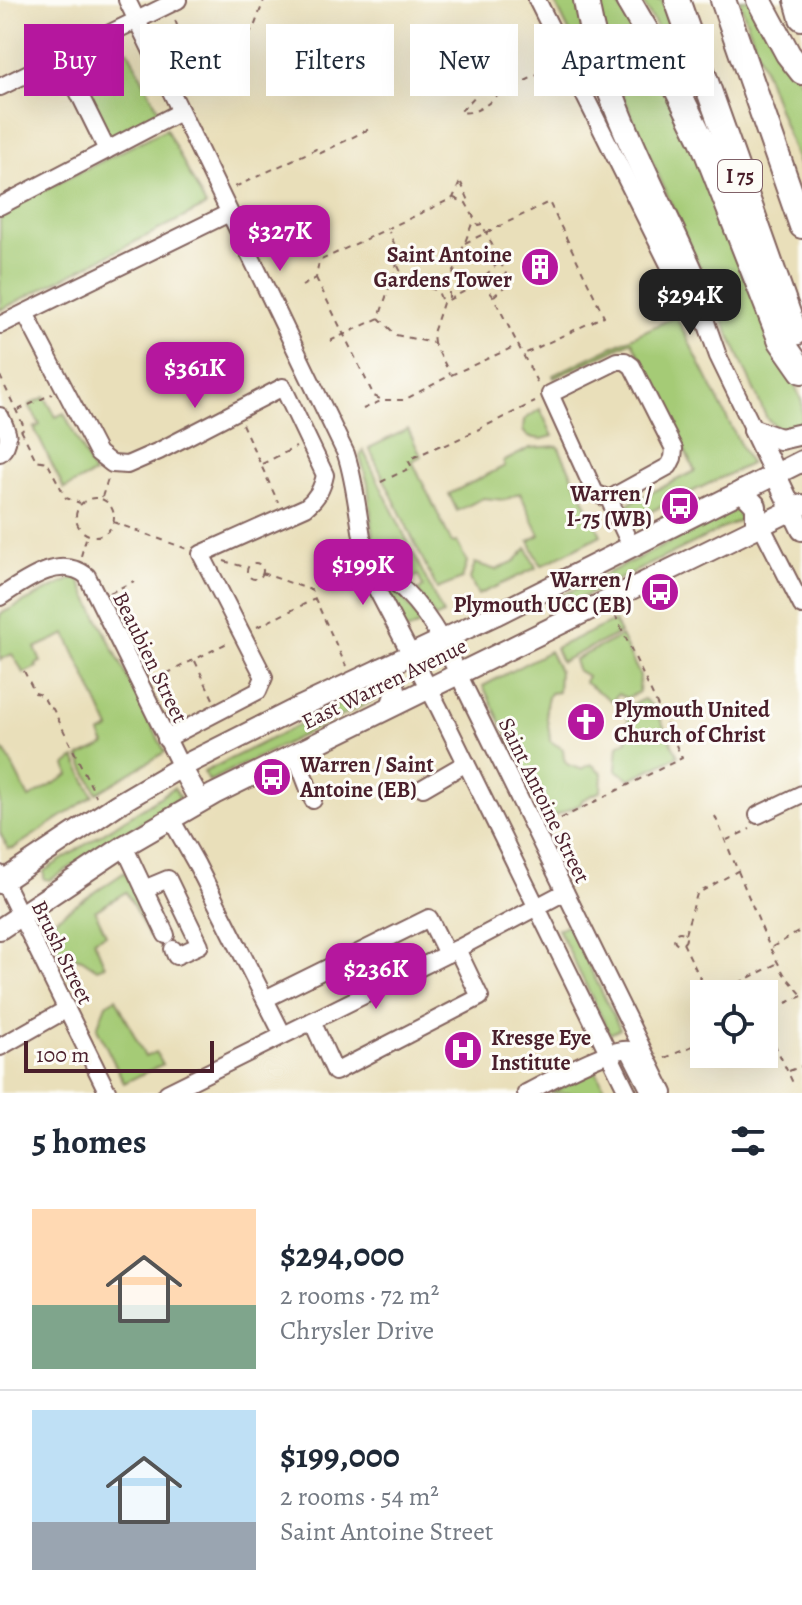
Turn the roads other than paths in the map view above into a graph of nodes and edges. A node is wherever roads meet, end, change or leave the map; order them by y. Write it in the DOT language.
graph roads {
  1 [pos="127,0"];
  2 [pos="537,0"];
  3 [pos="586,0"];
  4 [pos="628,0"];
  5 [pos="677,0"];
  6 [pos="723,0"];
  7 [pos="759,0"];
  8 [pos="797,0"];
  9 [pos="175,7"];
  10 [pos="802,18"];
  11 [pos="137,20"];
  12 [pos="124,26"];
  13 [pos="795,63"];
  14 [pos="24,75"];
  15 [pos="0,87"];
  16 [pos="80,96"];
  17 [pos="180,112"];
  18 [pos="107,150"];
  19 [pos="0,206"];
  20 [pos="229,213"];
  21 [pos="802,226"];
  22 [pos="700,305"];
  23 [pos="25,313"];
  24 [pos="0,325"];
  25 [pos="802,353"];
  26 [pos="802,371"];
  27 [pos="8,413"];
  28 [pos="754,430"];
  29 [pos="801,435"];
  30 [pos="1,452"];
  31 [pos="802,461"];
  32 [pos="775,475"];
  33 [pos="742,491"];
  34 [pos="609,499"];
  35 [pos="797,507"];
  36 [pos="758,526"];
  37 [pos="802,530"];
  38 [pos="363,544"];
  39 [pos="631,546"];
  40 [pos="548,588"];
  41 [pos="0,597"];
  42 [pos="802,606"];
  43 [pos="558,624"];
  44 [pos="441,639"];
  45 [pos="409,655"];
  46 [pos="380,669"];
  47 [pos="458,673"];
  48 [pos="429,688"];
  49 [pos="391,706"];
  50 [pos="166,739"];
  51 [pos="295,753"];
  52 [pos="466,763"];
  53 [pos="181,767"];
  54 [pos="423,788"];
  55 [pos="802,794"];
  56 [pos="313,800"];
  57 [pos="200,801"];
  58 [pos="758,815"];
  59 [pos="171,819"];
  60 [pos="124,846"];
  61 [pos="33,860"];
  62 [pos="1,879"];
  63 [pos="144,889"];
  64 [pos="565,892"];
  65 [pos="54,893"];
  66 [pos="536,907"];
  67 [pos="20,916"];
  68 [pos="0,929"];
  69 [pos="452,952"];
  70 [pos="265,999"];
  71 [pos="67,1009"];
  72 [pos="312,1021"];
  73 [pos="283,1035"];
  74 [pos="0,1047"];
  75 [pos="608,1053"];
  76 [pos="108,1093"];
  77 [pos="167,1093"];
  78 [pos="526,1093"];
  79 [pos="628,1093"];
  80 [pos="651,1093"];
  81 [pos="664,1093"];
  1 -- 11 [label="street, Saint Antoine Street"];
  2 -- 22 [label="street"];
  3 -- 22 [label="highway"];
  4 -- 26 [label="highway"];
  5 -- 25 [label="highway, I 75"];
  6 -- 21 [label="highway, I 75"];
  7 -- 13 [label="highway"];
  8 -- 10 [label="highway"];
  9 -- 11 [label="street"];
  11 -- 12 [label="street"];
  11 -- 17 [label="street, Saint Antoine Street"];
  14 -- 15 [label="street"];
  16 -- 18 [label="street"];
  17 -- 18 [label="street"];
  17 -- 20 [label="street, Saint Antoine Street"];
  18 -- 19 [label="street"];
  20 -- 23 [label="street"];
  20 -- 38 [label="street, Saint Antoine Street"];
  22 -- 28 [label="street"];
  23 -- 24 [label="street"];
  23 -- 50 [label="street"];
  27 -- 30 [label="street"];
  28 -- 29 [label="main road"];
  28 -- 32 [label="main road"];
  31 -- 32 [label="main road, East Warren Avenue"];
  32 -- 33 [label="main road, East Warren Avenue"];
  32 -- 35 [label="main road"];
  33 -- 36 [label="main road"];
  33 -- 39 [label="main road, East Warren Avenue"];
  34 -- 34 [label="street"];
  34 -- 39 [label="street"];
  35 -- 36 [label="main road, East Warren Avenue"];
  35 -- 37 [label="main road"];
  36 -- 42 [label="street"];
  36 -- 43 [label="main road, East Warren Avenue"];
  38 -- 44 [label="street, Saint Antoine Street"];
  38 -- 45 [label="street, Saint Antoine Street"];
  39 -- 40 [label="main road, East Warren Avenue"];
  40 -- 43 [label="main road"];
  40 -- 44 [label="main road, East Warren Avenue"];
  41 -- 50 [label="street, Beaubien Street"];
  43 -- 47 [label="main road, East Warren Avenue"];
  44 -- 45 [label="main road, East Warren Avenue"];
  44 -- 47 [label="street, Saint Antoine Street"];
  45 -- 46 [label="main road, East Warren Avenue"];
  45 -- 48 [label="street, Saint Antoine Street"];
  46 -- 49 [label="main road"];
  46 -- 53 [label="main road, East Warren Avenue"];
  47 -- 48 [label="main road, East Warren Avenue"];
  47 -- 64 [label="street, Saint Antoine Street"];
  48 -- 49 [label="main road, East Warren Avenue"];
  48 -- 52 [label="street, Saint Antoine Street"];
  49 -- 51 [label="main road, East Warren Avenue"];
  50 -- 53 [label="street, Beaubien Street"];
  51 -- 56 [label="street"];
  51 -- 57 [label="main road, East Warren Avenue"];
  52 -- 54 [label="street"];
  52 -- 66 [label="street, Saint Antoine Street"];
  53 -- 57 [label="main road"];
  53 -- 61 [label="main road, East Warren Avenue"];
  55 -- 58 [label="street"];
  57 -- 59 [label="main road, East Warren Avenue"];
  59 -- 60 [label="main road, East Warren Avenue"];
  59 -- 70 [label="street"];
  60 -- 63 [label="street"];
  60 -- 65 [label="main road, East Warren Avenue"];
  61 -- 62 [label="main road, East Warren Avenue"];
  61 -- 65 [label="main road"];
  62 -- 67 [label="street, Brush Street"];
  63 -- 63 [label="street"];
  64 -- 66 [label="street"];
  64 -- 81 [label="street, Saint Antoine Street"];
  65 -- 67 [label="main road, East Warren Avenue"];
  66 -- 69 [label="street"];
  66 -- 75 [label="street, Saint Antoine Street"];
  67 -- 68 [label="main road, East Warren Avenue"];
  67 -- 71 [label="street, Brush Street"];
  69 -- 70 [label="street"];
  69 -- 72 [label="street"];
  69 -- 72 [label="street"];
  70 -- 73 [label="street"];
  71 -- 74 [label="street"];
  71 -- 76 [label="street, Brush Street"];
  72 -- 73 [label="street"];
  73 -- 77 [label="street"];
  75 -- 78 [label="street"];
  75 -- 79 [label="street, Saint Antoine Street"];
  75 -- 80 [label="street"];
}
